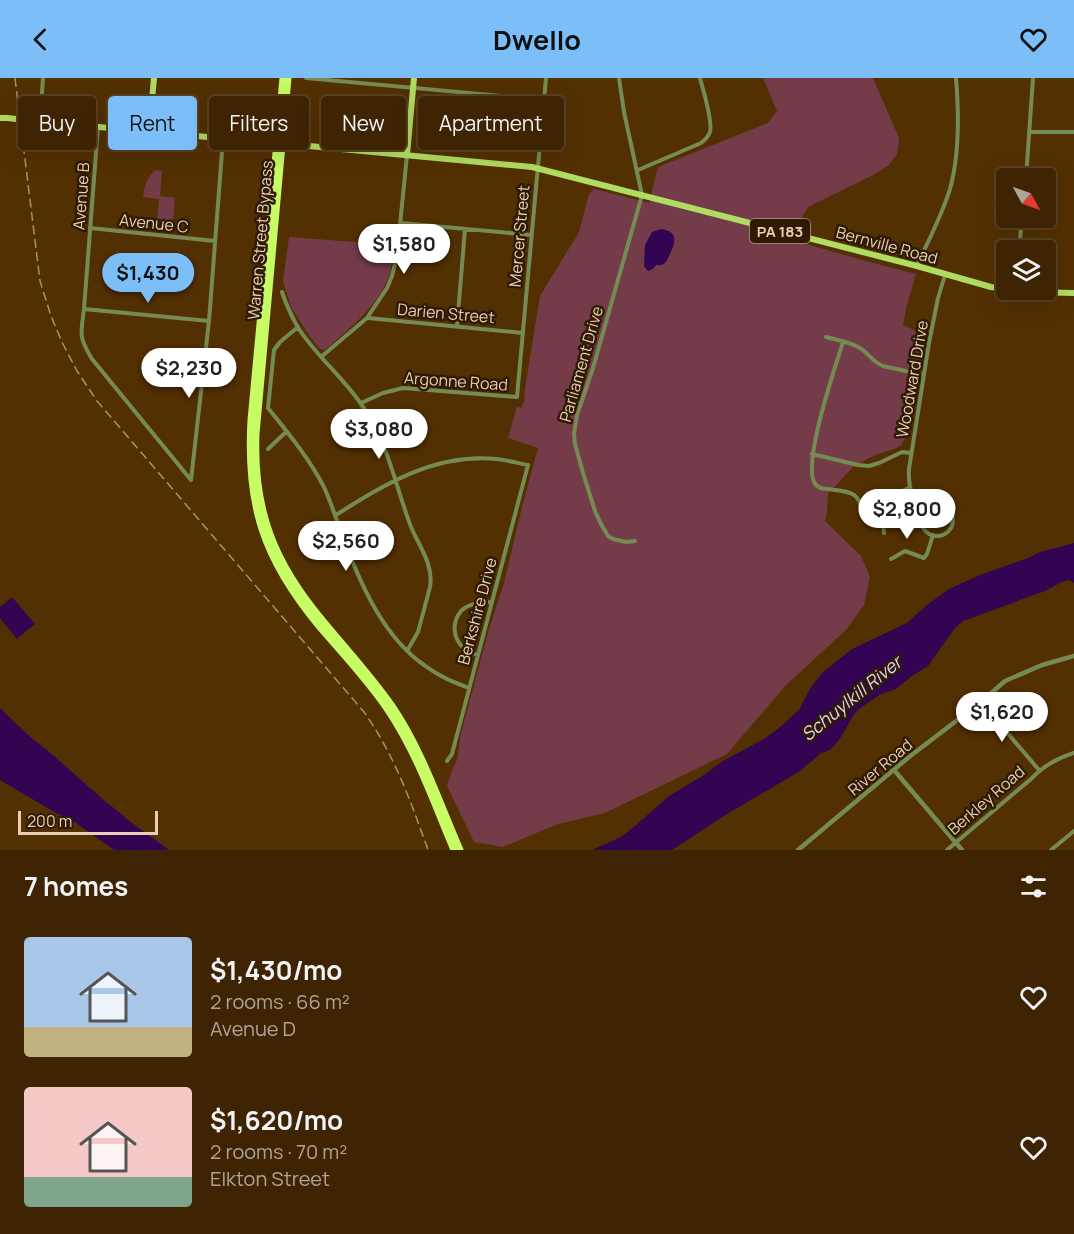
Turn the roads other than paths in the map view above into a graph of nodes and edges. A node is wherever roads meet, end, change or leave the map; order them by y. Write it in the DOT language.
graph roads {
  1 [pos="43,78"];
  2 [pos="154,78"];
  3 [pos="283,78"];
  4 [pos="288,78"];
  5 [pos="306,78"];
  6 [pos="414,78"];
  7 [pos="546,78"];
  8 [pos="620,78"];
  9 [pos="700,78"];
  10 [pos="956,78"];
  11 [pos="1033,78"];
  12 [pos="413,88"];
  13 [pos="40,96"];
  14 [pos="152,96"];
  15 [pos="500,96"];
  16 [pos="544,96"];
  17 [pos="3,118"];
  18 [pos="18,119"];
  19 [pos="98,127"];
  20 [pos="108,128"];
  21 [pos="1029,132"];
  22 [pos="1074,132"];
  23 [pos="309,146"];
  24 [pos="223,150"];
  25 [pos="539,150"];
  26 [pos="407,155"];
  27 [pos="537,168"];
  28 [pos="1027,168"];
  29 [pos="638,171"];
  30 [pos="642,195"];
  31 [pos="400,223"];
  32 [pos="90,228"];
  33 [pos="465,229"];
  34 [pos="531,235"];
  35 [pos="215,241"];
  36 [pos="917,266"];
  37 [pos="945,275"];
  38 [pos="996,288"];
  39 [pos="282,292"];
  40 [pos="1056,292"];
  41 [pos="1074,293"];
  42 [pos="84,309"];
  43 [pos="367,318"];
  44 [pos="209,321"];
  45 [pos="457,326"];
  46 [pos="298,327"];
  47 [pos="523,333"];
  48 [pos="826,338"];
  49 [pos="843,342"];
  50 [pos="321,357"];
  51 [pos="924,375"];
  52 [pos="517,397"];
  53 [pos="361,403"];
  54 [pos="286,432"];
  55 [pos="268,448"];
  56 [pos="911,453"];
  57 [pos="812,454"];
  58 [pos="396,479"];
  59 [pos="910,487"];
  60 [pos="924,511"];
  61 [pos="336,515"];
  62 [pos="882,525"];
  63 [pos="884,533"];
  64 [pos="933,535"];
  65 [pos="635,541"];
  66 [pos="891,559"];
  67 [pos="492,602"];
  68 [pos="407,651"];
  69 [pos="478,655"];
  70 [pos="1074,656"];
  71 [pos="469,688"];
  72 [pos="981,702"];
  73 [pos="1074,753"];
  74 [pos="447,761"];
  75 [pos="894,770"];
  76 [pos="1039,770"];
  77 [pos="1074,831"];
  78 [pos="449,832"];
  79 [pos="956,842"];
  80 [pos="454,850"];
  81 [pos="460,850"];
  82 [pos="798,850"];
  83 [pos="947,850"];
  84 [pos="962,850"];
  85 [pos="1051,850"];
  1 -- 13 [label="street"];
  2 -- 14 [label="main road"];
  3 -- 78 [label="highway, Warren Street Bypass"];
  4 -- 78 [label="highway, Warren Street Bypass"];
  5 -- 12 [label="street"];
  6 -- 12 [label="main road"];
  7 -- 16 [label="street, Mercer Street"];
  8 -- 29 [label="street, Parliament Drive"];
  9 -- 29 [label="street"];
  10 -- 36 [label="street"];
  11 -- 21 [label="street"];
  12 -- 15 [label="street"];
  12 -- 26 [label="main road"];
  17 -- 18 [label="main road, PA 183, bridge"];
  19 -- 20 [label="main road, PA 183"];
  19 -- 32 [label="street, Avenue B"];
  21 -- 22 [label="street"];
  21 -- 28 [label="street"];
  23 -- 26 [label="main road, PA 183, bridge"];
  24 -- 35 [label="street"];
  25 -- 27 [label="street, Mercer Street"];
  26 -- 27 [label="main road, PA 183"];
  26 -- 31 [label="street"];
  27 -- 30 [label="main road, Bernville Road / PA 183"];
  27 -- 34 [label="street, Mercer Street"];
  29 -- 30 [label="street, Parliament Drive"];
  30 -- 36 [label="main road, Bernville Road / PA 183"];
  30 -- 65 [label="street, Parliament Drive"];
  31 -- 33 [label="street"];
  31 -- 43 [label="street"];
  32 -- 35 [label="street, Avenue C"];
  32 -- 42 [label="street, Avenue B"];
  33 -- 34 [label="street"];
  33 -- 45 [label="street"];
  34 -- 47 [label="street, Mercer Street"];
  35 -- 44 [label="street"];
  36 -- 37 [label="main road, Bernville Road / PA 183"];
  37 -- 38 [label="main road, Bernville Road / PA 183"];
  37 -- 51 [label="street, Woodward Drive"];
  39 -- 46 [label="street"];
  40 -- 41 [label="main road, Bernville Road / PA 183"];
  42 -- 44 [label="street"];
  42 -- 44 [label="street, Avenue B"];
  43 -- 45 [label="street, Darien Street"];
  43 -- 50 [label="street"];
  45 -- 47 [label="street, Darien Street"];
  46 -- 50 [label="street"];
  46 -- 54 [label="street"];
  47 -- 52 [label="street, Mercer Street"];
  48 -- 49 [label="street"];
  49 -- 51 [label="street"];
  49 -- 57 [label="street"];
  50 -- 53 [label="street"];
  51 -- 56 [label="street, Woodward Drive"];
  52 -- 53 [label="street, Argonne Road"];
  53 -- 58 [label="street"];
  54 -- 55 [label="street"];
  54 -- 61 [label="street"];
  56 -- 57 [label="street"];
  56 -- 59 [label="street, Woodward Drive"];
  57 -- 62 [label="street"];
  58 -- 61 [label="street"];
  58 -- 67 [label="street, Berkshire Drive"];
  58 -- 68 [label="street"];
  59 -- 60 [label="street"];
  59 -- 62 [label="street"];
  60 -- 64 [label="street"];
  60 -- 64 [label="street"];
  61 -- 68 [label="street"];
  62 -- 63 [label="street"];
  64 -- 66 [label="street"];
  67 -- 69 [label="street, Berkshire Drive"];
  67 -- 69 [label="street"];
  68 -- 71 [label="street"];
  69 -- 71 [label="street, Berkshire Drive"];
  70 -- 72 [label="street, River Road"];
  71 -- 74 [label="street, Berkshire Drive"];
  72 -- 75 [label="street, River Road"];
  72 -- 76 [label="street"];
  73 -- 76 [label="street, Berkley Road"];
  75 -- 79 [label="street"];
  75 -- 82 [label="street, River Road"];
  76 -- 79 [label="street, Berkley Road"];
  77 -- 85 [label="street"];
  78 -- 80 [label="highway, Warren Street Bypass"];
  78 -- 81 [label="highway, Warren Street Bypass"];
  79 -- 83 [label="street, Berkley Road"];
  79 -- 84 [label="street"];
}
